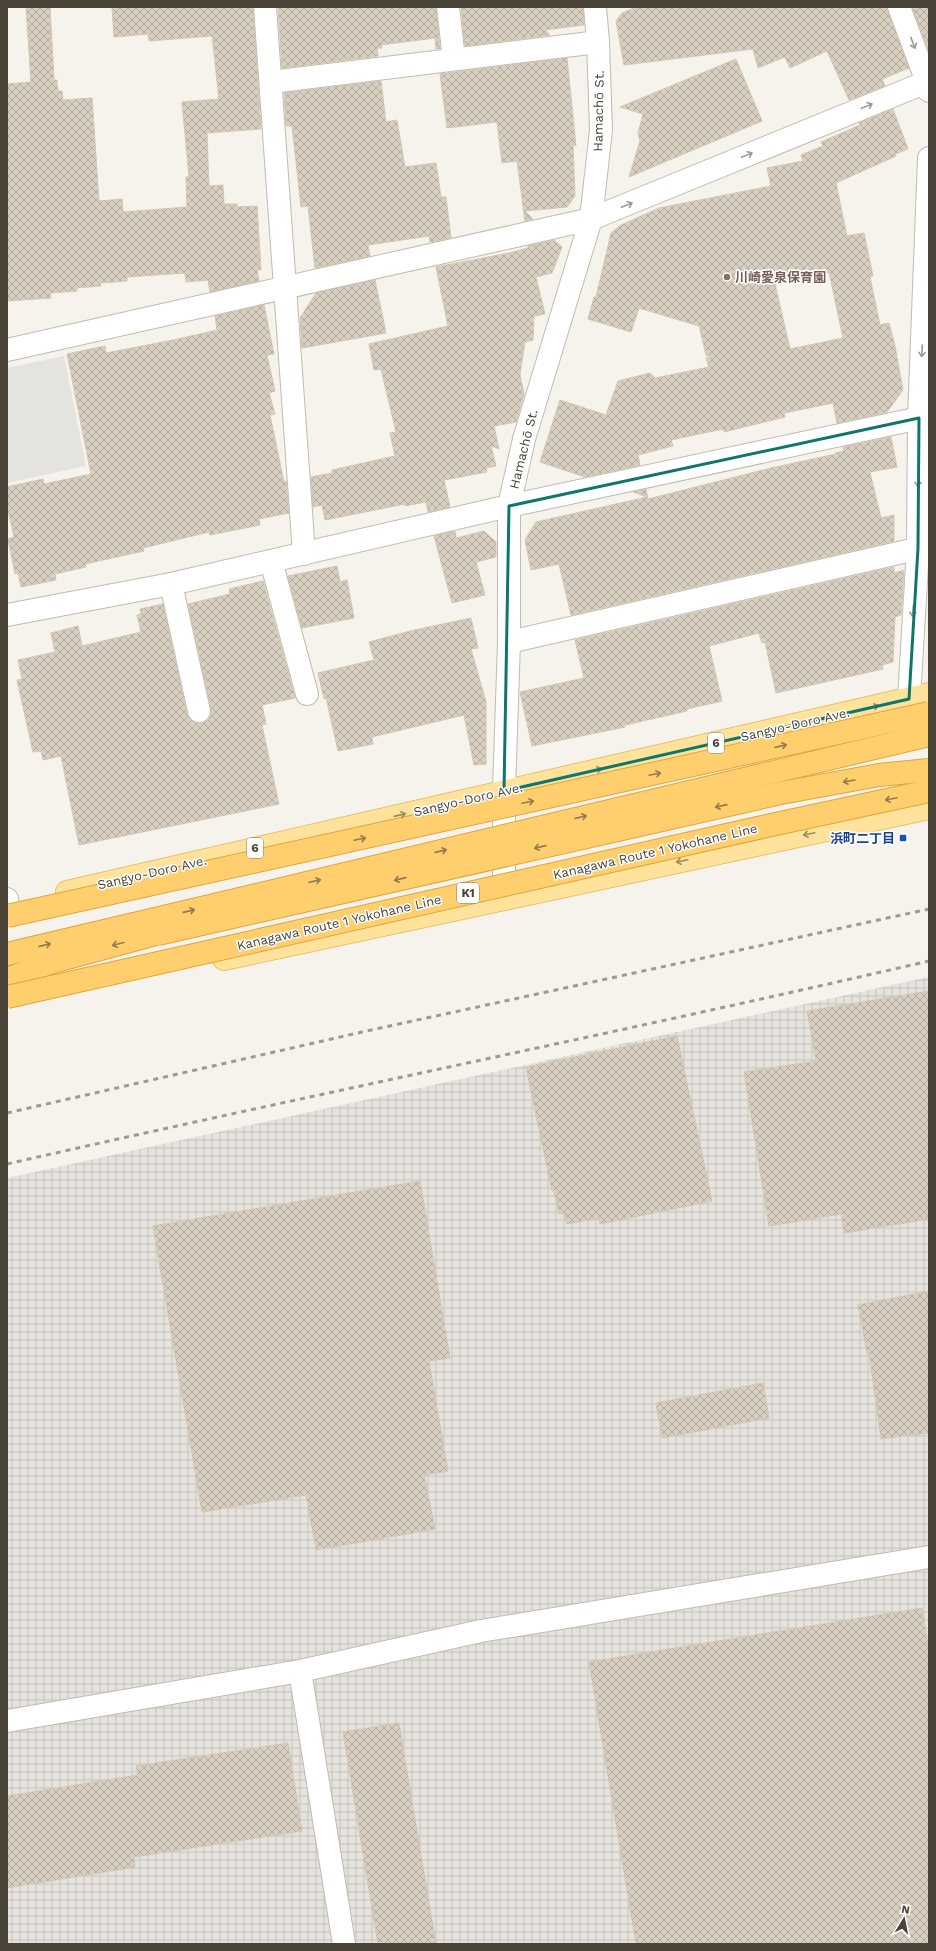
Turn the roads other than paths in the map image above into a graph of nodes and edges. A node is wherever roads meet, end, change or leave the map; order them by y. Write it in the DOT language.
graph roads {
  1 [pos="265,7"];
  2 [pos="448,7"];
  3 [pos="899,7"];
  4 [pos="601,9"];
  5 [pos="598,42"];
  6 [pos="454,59"];
  7 [pos="271,82"];
  8 [pos="928,85"];
  9 [pos="929,158"];
  10 [pos="591,219"];
  11 [pos="928,230"];
  12 [pos="285,287"];
  13 [pos="7,350"];
  14 [pos="924,417"];
  15 [pos="509,506"];
  16 [pos="924,547"];
  17 [pos="304,554"];
  18 [pos="271,561"];
  19 [pos="171,584"];
  20 [pos="7,615"];
  21 [pos="509,642"];
  22 [pos="307,694"];
  23 [pos="919,696"];
  24 [pos="199,712"];
  25 [pos="929,713"];
  26 [pos="929,735"];
  27 [pos="929,770"];
  28 [pos="504,791"];
  29 [pos="929,791"];
  30 [pos="929,808"];
  31 [pos="7,899"];
  32 [pos="504,899"];
  33 [pos="7,906"];
  34 [pos="7,916"];
  35 [pos="153,927"];
  36 [pos="7,954"];
  37 [pos="7,979"];
  38 [pos="7,997"];
  39 [pos="7,1006"];
  40 [pos="929,1557"];
  41 [pos="300,1671"];
  42 [pos="7,1721"];
  43 [pos="344,1944"];
  1 -- 7 [label="street"];
  2 -- 6 [label="street"];
  3 -- 8 [label="street, one-way"];
  4 -- 5 [label="street, Hamachō St."];
  5 -- 6 [label="street"];
  5 -- 10 [label="street, Hamachō St."];
  6 -- 7 [label="street"];
  7 -- 12 [label="street"];
  10 -- 8 [label="street, one-way"];
  9 -- 11 [label="street"];
  10 -- 12 [label="street"];
  10 -- 15 [label="street, Hamachō St."];
  11 -- 14 [label="street, one-way"];
  12 -- 13 [label="street"];
  12 -- 17 [label="street"];
  14 -- 15 [label="street"];
  14 -- 16 [label="street, one-way"];
  15 -- 17 [label="street"];
  15 -- 21 [label="street, Hamachō St."];
  16 -- 21 [label="street"];
  16 -- 23 [label="street, one-way"];
  17 -- 18 [label="street"];
  18 -- 19 [label="street"];
  18 -- 22 [label="street"];
  19 -- 20 [label="street"];
  19 -- 24 [label="street"];
  21 -- 28 [label="street, Hamachō St."];
  28 -- 23 [label="main road, Sangyo-Doro Ave. / 6, one-way"];
  34 -- 25 [label="highway, one-way, bridge"];
  35 -- 26 [label="highway, one-way, bridge"];
  27 -- 35 [label="highway, one-way, bridge"];
  28 -- 32 [label="street, Hamachō St."];
  33 -- 28 [label="main road, Sangyo-Doro Ave. / 6, one-way"];
  29 -- 38 [label="highway, Kanagawa Route 1 Yokohane Line / K1, one-way, bridge"];
  30 -- 32 [label="main road, one-way"];
  31 -- 33 [label="street"];
  32 -- 39 [label="main road"];
  36 -- 35 [label="highway, one-way"];
  35 -- 37 [label="highway, one-way"];
  40 -- 41 [label="street"];
  41 -- 42 [label="street"];
  41 -- 43 [label="street"];
}
